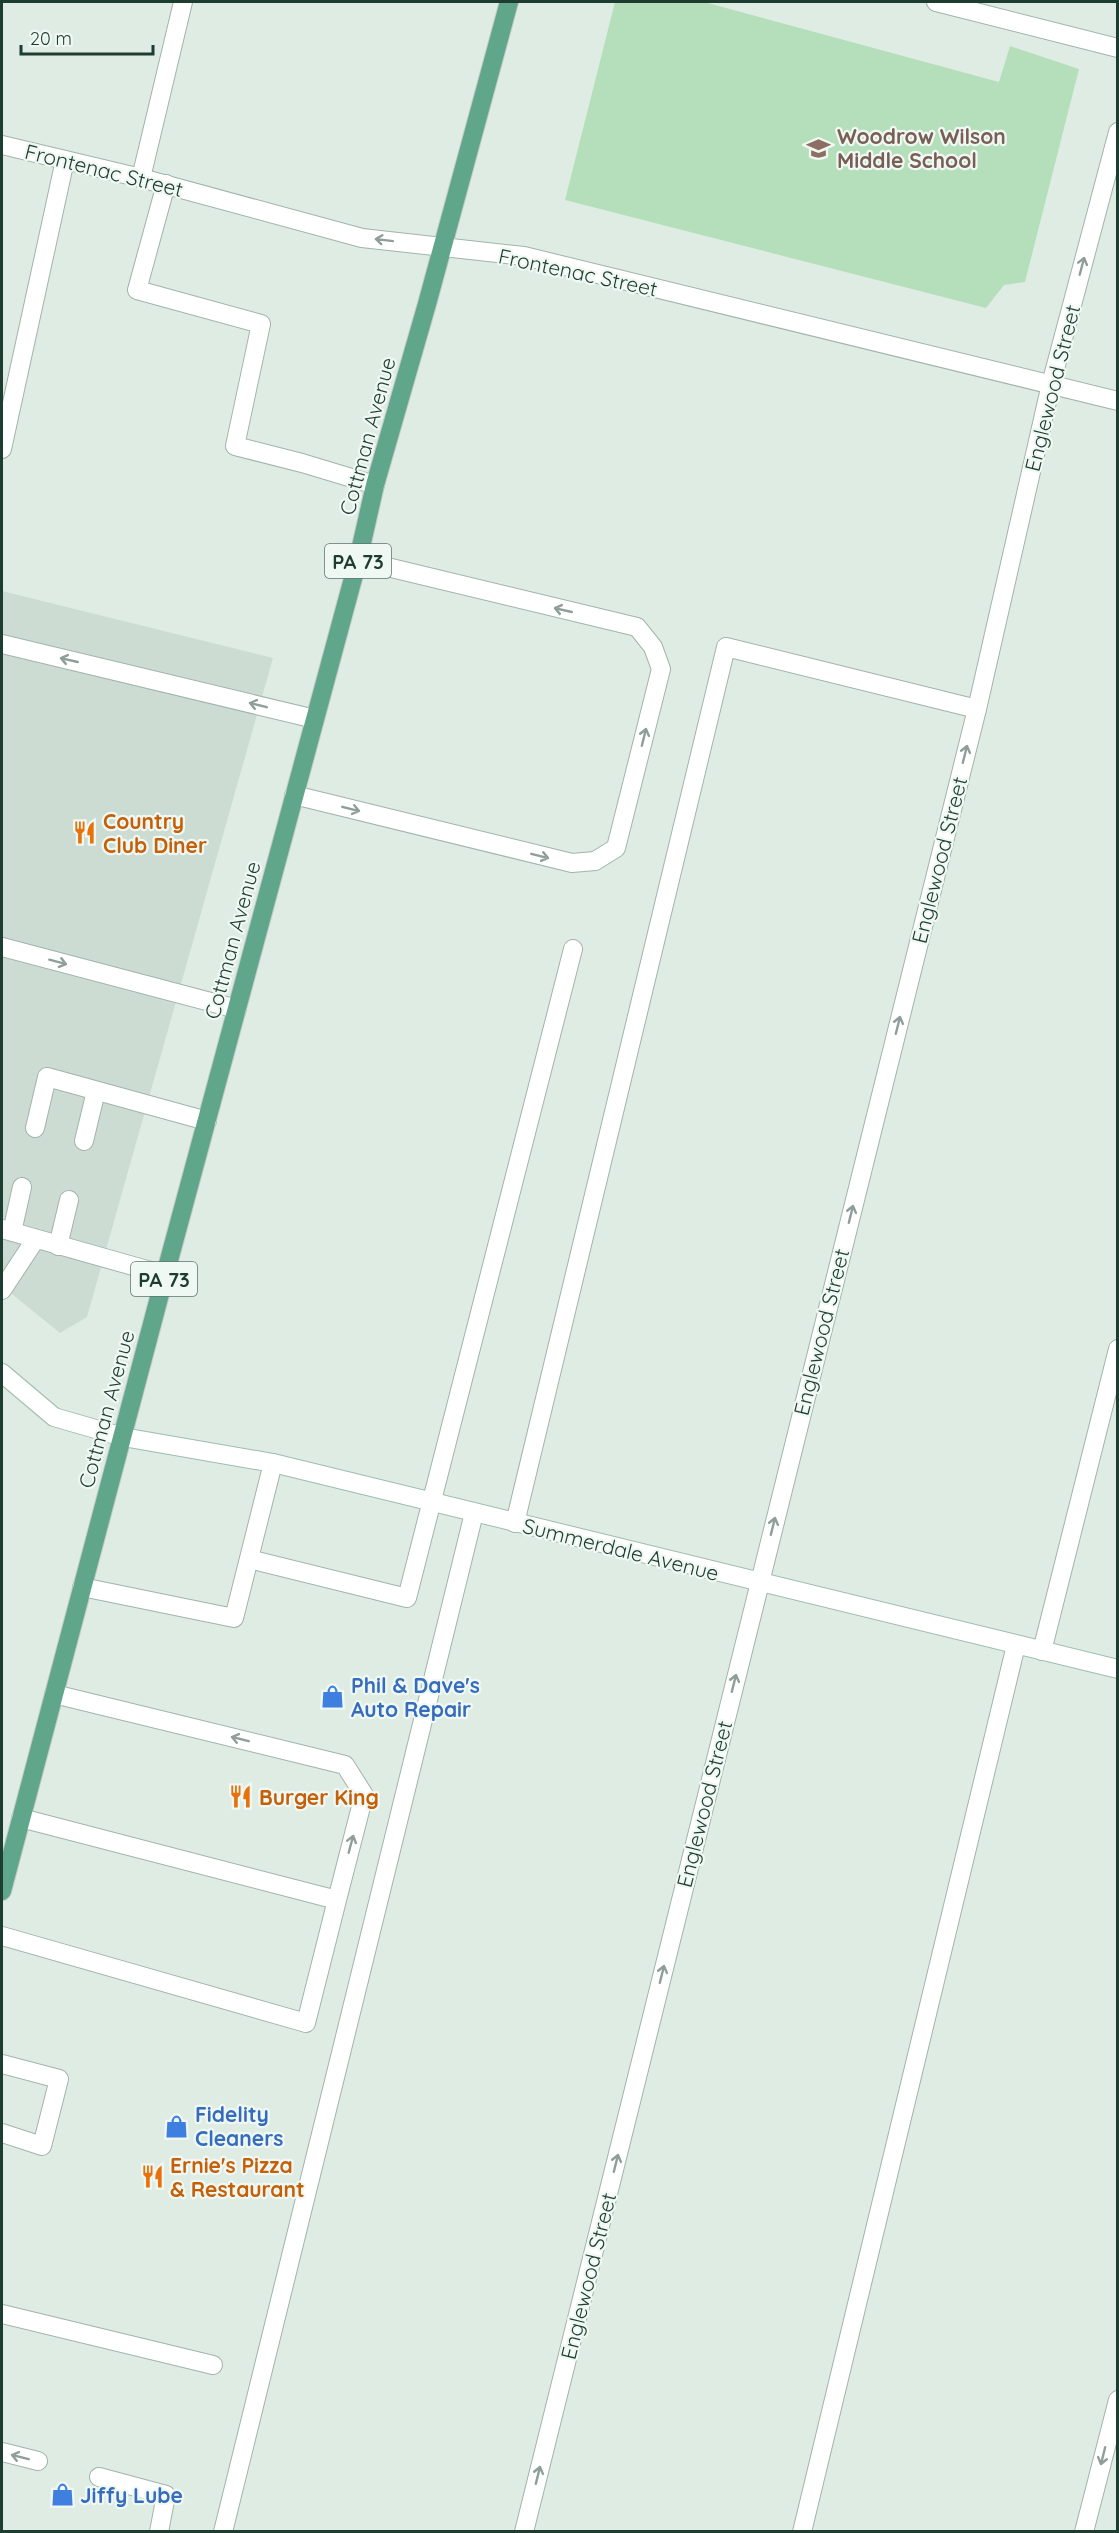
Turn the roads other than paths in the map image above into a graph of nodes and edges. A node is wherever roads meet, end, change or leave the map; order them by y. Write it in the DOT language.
graph roads {
  1 [pos="183,2"];
  2 [pos="509,2"];
  3 [pos="936,2"];
  4 [pos="1118,48"];
  5 [pos="1118,132"];
  6 [pos="2,145"];
  7 [pos="65,160"];
  8 [pos="141,178"];
  9 [pos="166,184"];
  10 [pos="442,247"];
  11 [pos="1052,384"];
  12 [pos="1118,401"];
  13 [pos="2,449"];
  14 [pos="375,485"];
  15 [pos="358,560"];
  16 [pos="2,644"];
  17 [pos="977,709"];
  18 [pos="315,719"];
  19 [pos="294,795"];
  20 [pos="2,947"];
  21 [pos="573,949"];
  22 [pos="237,1009"];
  23 [pos="96,1091"];
  24 [pos="207,1121"];
  25 [pos="35,1128"];
  26 [pos="84,1141"];
  27 [pos="22,1187"];
  28 [pos="69,1200"];
  29 [pos="7,1231"];
  30 [pos="35,1240"];
  31 [pos="58,1246"];
  32 [pos="165,1275"];
  33 [pos="2,1290"];
  34 [pos="1118,1349"];
  35 [pos="2,1373"];
  36 [pos="123,1437"];
  37 [pos="273,1463"];
  38 [pos="433,1503"];
  39 [pos="474,1513"];
  40 [pos="515,1523"];
  41 [pos="249,1559"];
  42 [pos="759,1582"];
  43 [pos="82,1587"];
  44 [pos="1016,1645"];
  45 [pos="1042,1651"];
  46 [pos="1118,1669"];
  47 [pos="54,1694"];
  48 [pos="21,1818"];
  49 [pos="2,1891"];
  50 [pos="337,1900"];
  51 [pos="2,1936"];
  52 [pos="2,2064"];
  53 [pos="2,2133"];
  54 [pos="2,2314"];
  55 [pos="213,2365"];
  56 [pos="1118,2400"];
  57 [pos="2,2452"];
  58 [pos="38,2461"];
  59 [pos="99,2477"];
  60 [pos="159,2532"];
  61 [pos="223,2532"];
  62 [pos="524,2532"];
  63 [pos="802,2532"];
  64 [pos="1084,2532"];
  1 -- 8 [label="street"];
  2 -- 10 [label="main road, Cottman Avenue / PA 73"];
  3 -- 4 [label="street"];
  11 -- 5 [label="street, Englewood Street, one-way"];
  6 -- 7 [label="street, Frontenac Street"];
  7 -- 8 [label="street, Frontenac Street"];
  7 -- 13 [label="street"];
  8 -- 9 [label="street, Frontenac Street"];
  10 -- 9 [label="street, Frontenac Street, one-way"];
  9 -- 14 [label="street"];
  10 -- 11 [label="street, Frontenac Street"];
  10 -- 14 [label="main road, Cottman Avenue / PA 73"];
  11 -- 12 [label="street, Frontenac Street"];
  11 -- 17 [label="street, Englewood Street"];
  14 -- 15 [label="main road, Cottman Avenue / PA 73"];
  15 -- 18 [label="main road, Cottman Avenue / PA 73"];
  19 -- 15 [label="street, one-way"];
  18 -- 16 [label="street, one-way"];
  17 -- 40 [label="street"];
  42 -- 17 [label="street, Englewood Street, one-way"];
  18 -- 19 [label="main road, Cottman Avenue / PA 73"];
  19 -- 22 [label="main road, Cottman Avenue / PA 73"];
  20 -- 22 [label="street, one-way"];
  21 -- 38 [label="street"];
  22 -- 24 [label="main road, Cottman Avenue / PA 73"];
  23 -- 24 [label="street"];
  23 -- 25 [label="street"];
  23 -- 26 [label="street"];
  24 -- 32 [label="main road, Cottman Avenue / PA 73"];
  27 -- 29 [label="street"];
  28 -- 31 [label="street"];
  29 -- 30 [label="street"];
  30 -- 31 [label="street"];
  30 -- 33 [label="street"];
  31 -- 32 [label="street"];
  32 -- 36 [label="main road, Cottman Avenue / PA 73"];
  34 -- 45 [label="street"];
  35 -- 36 [label="street, Summerdale Avenue"];
  36 -- 37 [label="street, Summerdale Avenue"];
  36 -- 43 [label="main road, Cottman Avenue / PA 73"];
  37 -- 38 [label="street, Summerdale Avenue"];
  37 -- 41 [label="street"];
  38 -- 39 [label="street, Summerdale Avenue"];
  38 -- 41 [label="street"];
  39 -- 40 [label="street, Summerdale Avenue"];
  39 -- 61 [label="street"];
  40 -- 42 [label="street, Summerdale Avenue"];
  41 -- 43 [label="street"];
  42 -- 44 [label="street, Summerdale Avenue"];
  62 -- 42 [label="street, Englewood Street, one-way"];
  43 -- 47 [label="main road, Cottman Avenue / PA 73"];
  44 -- 45 [label="street, Summerdale Avenue"];
  44 -- 63 [label="street"];
  45 -- 46 [label="street, Summerdale Avenue"];
  47 -- 48 [label="main road, Cottman Avenue / PA 73"];
  50 -- 47 [label="street, one-way"];
  48 -- 49 [label="main road, Cottman Avenue / PA 73"];
  48 -- 50 [label="street"];
  50 -- 51 [label="street"];
  52 -- 53 [label="street"];
  54 -- 55 [label="street"];
  56 -- 64 [label="street, one-way"];
  58 -- 57 [label="street, one-way"];
  59 -- 60 [label="street"];
}
